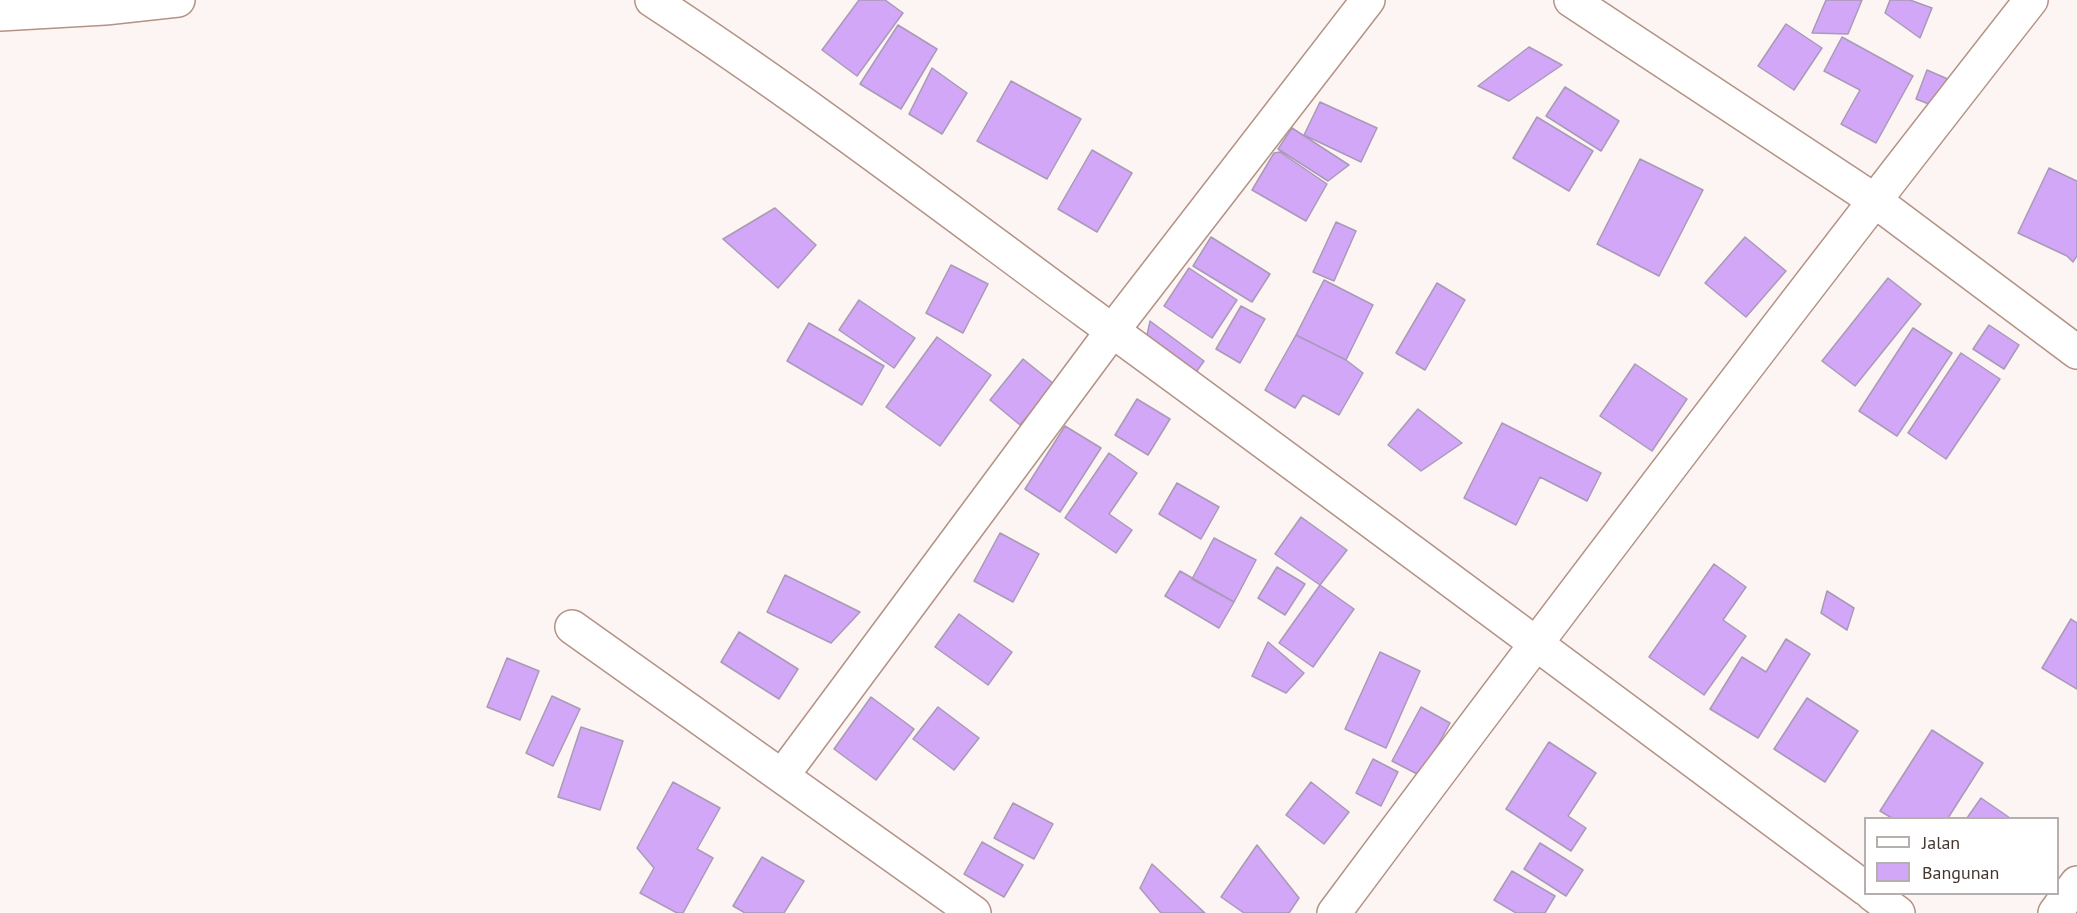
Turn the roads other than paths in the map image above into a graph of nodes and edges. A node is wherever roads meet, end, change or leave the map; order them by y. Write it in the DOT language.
graph roads {
  1 [pos="178,0"];
  2 [pos="652,0"];
  3 [pos="1368,0"];
  4 [pos="1571,0"];
  5 [pos="2031,0"];
  6 [pos="0,14"];
  7 [pos="1874,200"];
  8 [pos="1113,330"];
  9 [pos="2077,352"];
  10 [pos="572,627"];
  11 [pos="1536,643"];
  12 [pos="782,776"];
  13 [pos="2077,883"];
  14 [pos="1864,888"];
  15 [pos="1873,895"];
  16 [pos="974,913"];
  17 [pos="1334,913"];
  18 [pos="1898,913"];
  19 [pos="2055,913"];
  1 -- 6 [label="street"];
  2 -- 8 [label="street"];
  3 -- 8 [label="street"];
  4 -- 7 [label="street"];
  5 -- 7 [label="street"];
  7 -- 9 [label="street"];
  7 -- 11 [label="street"];
  8 -- 11 [label="street"];
  8 -- 12 [label="street"];
  10 -- 12 [label="street"];
  11 -- 14 [label="street"];
  11 -- 17 [label="street"];
  12 -- 16 [label="street"];
  13 -- 19 [label="street"];
  15 -- 18 [label="street"];
}
